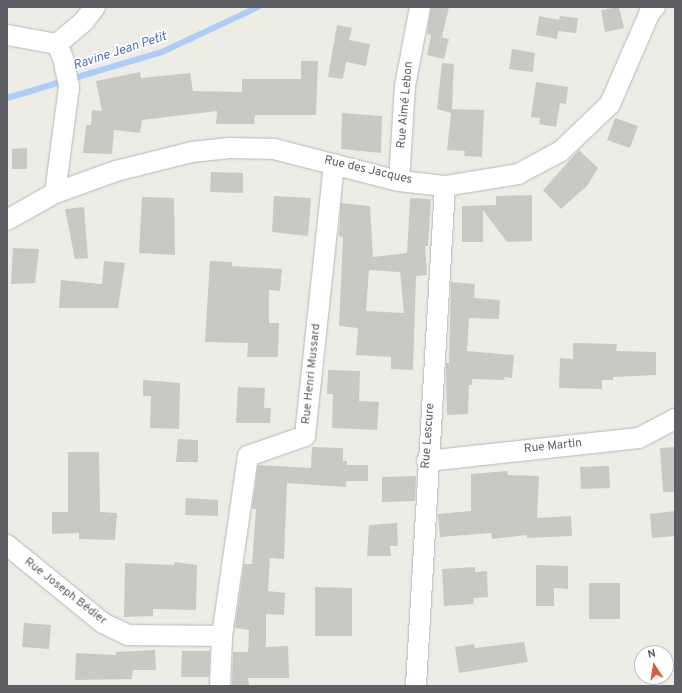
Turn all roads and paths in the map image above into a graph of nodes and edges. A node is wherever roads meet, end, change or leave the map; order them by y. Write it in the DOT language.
graph roads {
  1 [pos="95,7"];
  2 [pos="420,7"];
  3 [pos="652,9"];
  4 [pos="7,35"];
  5 [pos="60,51"];
  6 [pos="334,165"];
  7 [pos="399,181"];
  8 [pos="445,186"];
  9 [pos="55,193"];
  10 [pos="7,220"];
  11 [pos="675,419"];
  12 [pos="427,461"];
  13 [pos="7,545"];
  14 [pos="222,636"];
  15 [pos="220,686"];
  16 [pos="416,686"];
  1 -- 5 [label="street"];
  2 -- 7 [label="street, Rue Aimé Lebon"];
  3 -- 8 [label="street, Rue des Jacques"];
  4 -- 5 [label="street"];
  5 -- 9 [label="street"];
  6 -- 7 [label="street, Rue des Jacques"];
  6 -- 9 [label="street, Rue des Jacques"];
  6 -- 14 [label="street, Rue Henri Mussard"];
  7 -- 8 [label="street, Rue des Jacques"];
  8 -- 12 [label="street, Rue Lescure"];
  9 -- 10 [label="street, Rue des Jacques"];
  11 -- 12 [label="street, Rue Martin"];
  12 -- 16 [label="street, Rue Lescure"];
  13 -- 14 [label="street, Rue Joseph Bédier"];
  14 -- 15 [label="street, Rue Henri Mussard"];
}
